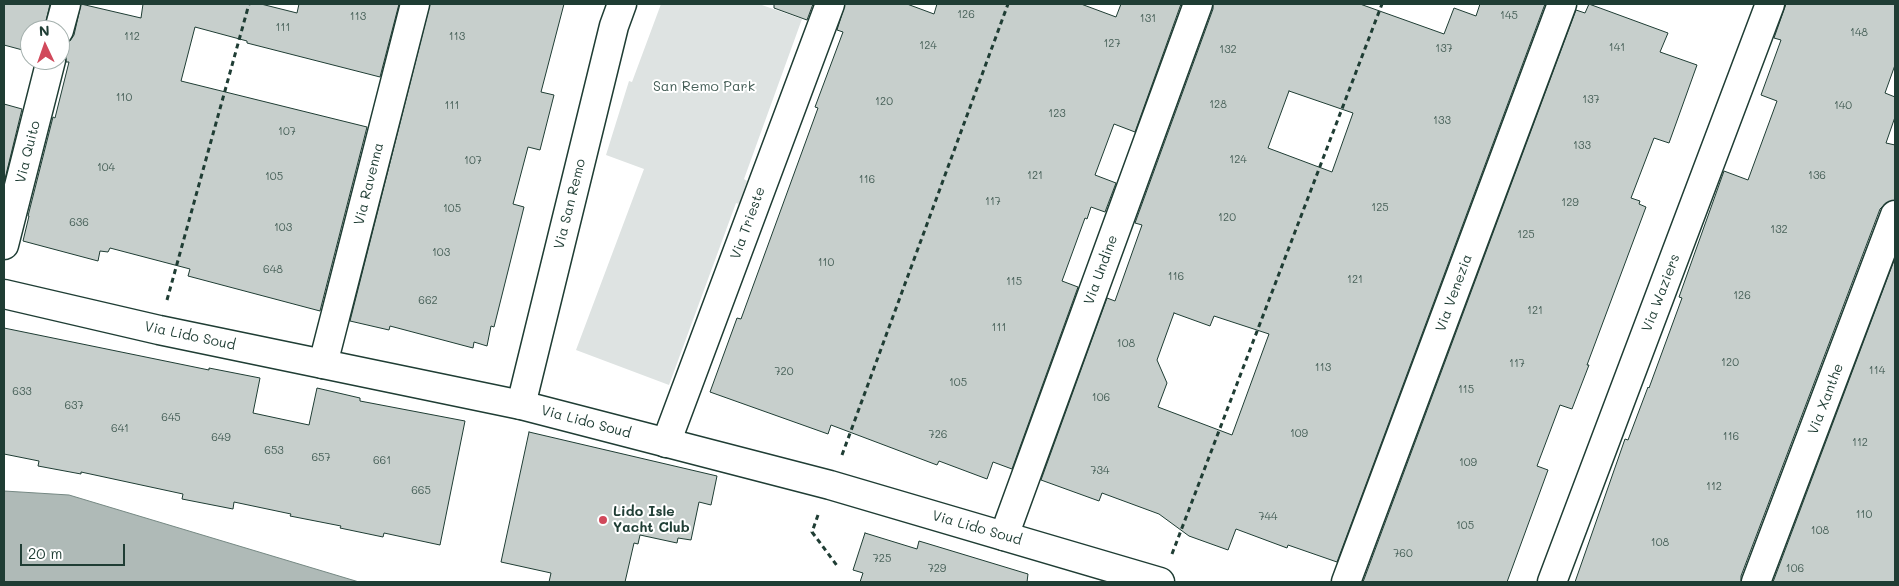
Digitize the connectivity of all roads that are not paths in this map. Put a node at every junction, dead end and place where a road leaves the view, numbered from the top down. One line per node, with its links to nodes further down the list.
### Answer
1 (66, 4): 8 (street)
2 (415, 4): 13 (street, Via Ravenna)
3 (622, 4): 14 (street, Via San Remo)
4 (830, 4): 15 (street, Via Trieste)
5 (1198, 4): 16 (street, Via Undine)
6 (1562, 4): 18 (street, Via Venezia)
7 (1770, 4): 19 (street, Via Waziers)
8 (62, 20)
9 (48, 70): 11 (street, Via Quito)
10 (1895, 215): 20 (street, Via Xanthe)
11 (4, 245)
12 (4, 294): 13 (street, Via Lido Soud)
13 (323, 364): 14 (street, Via Lido Soud)
14 (522, 405): 15 (street, Via Lido Soud)
15 (666, 443): 16 (street, Via Lido Soud)
16 (1004, 536): 17 (street, Via Lido Soud)
17 (1160, 582)
18 (1346, 582)
19 (1552, 582)
20 (1756, 582)

